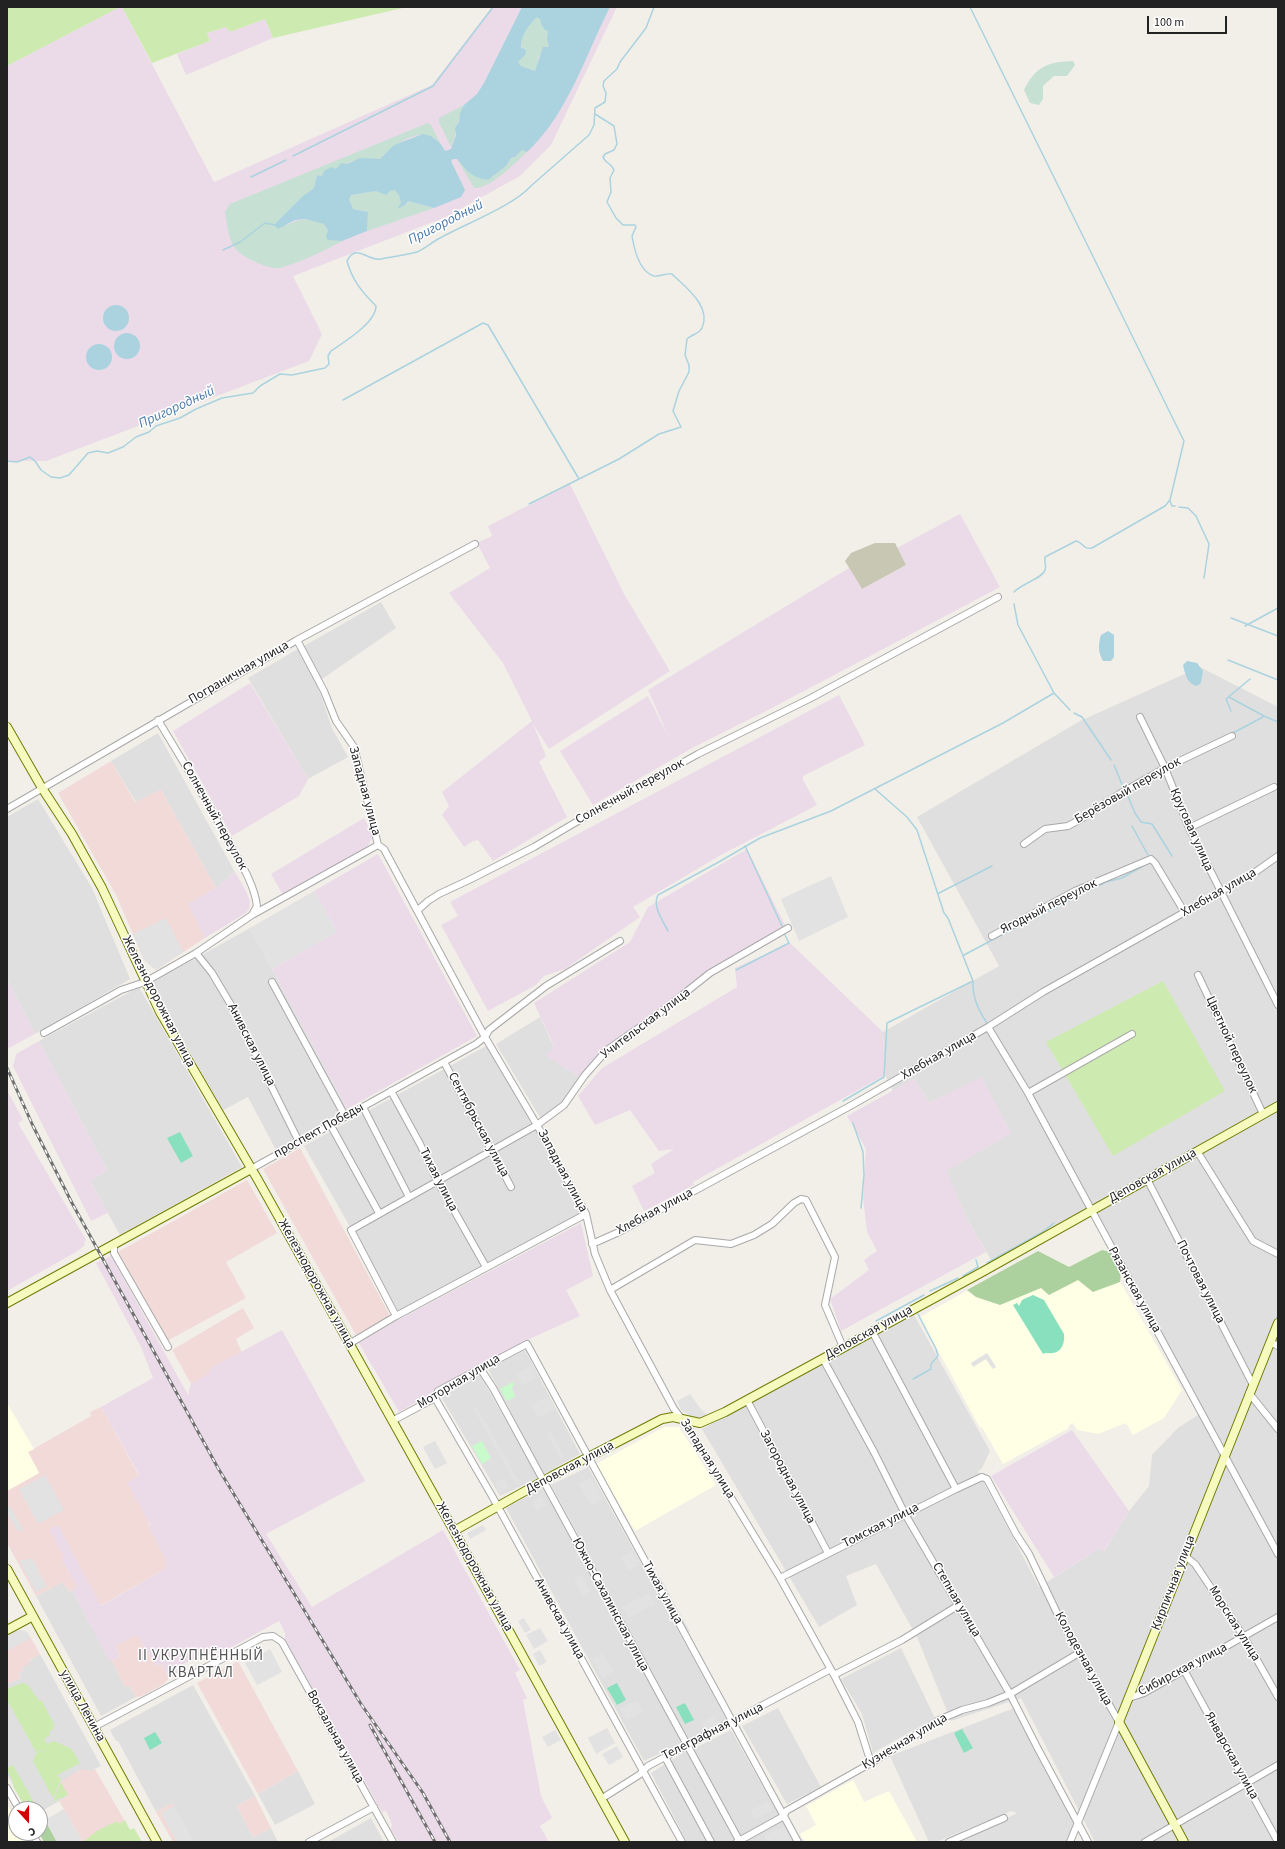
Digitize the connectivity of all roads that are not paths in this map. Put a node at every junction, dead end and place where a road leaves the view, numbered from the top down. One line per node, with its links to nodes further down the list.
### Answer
1 (475, 544): 3 (street, Пограничная улица)
2 (998, 598): 17 (street, Солнечный переулок)
3 (297, 640): 5 (street, Пограничная улица); 14 (street, Западная улица)
4 (1140, 717): 8 (street, Круговая улица)
5 (158, 720): 10 (street, Пограничная улица); 19 (street, Солнечный переулок)
6 (7, 727): 10 (main road, Железнодорожная улица)
7 (1232, 736): 8 (street, Берёзовый переулок)
8 (1165, 768): 12 (street, Круговая улица); 13 (street, Берёзовый переулок)
9 (1274, 787): 12 (street)
10 (42, 788): 11 (street, Пограничная улица); 25 (main road, Железнодорожная улица)
11 (7, 809)
12 (1189, 828): 16 (street, Круговая улица)
13 (1024, 844)
14 (378, 845): 17 (street, Западная улица); 19 (street)
15 (1278, 856): 16 (street, Хлебная улица)
16 (1220, 893): 18 (street, Хлебная улица); 27 (street, Круговая улица)
17 (418, 910): 31 (street, Западная улица)
18 (1185, 913): 21 (street, Ягодный переулок); 28 (street, Хлебная улица)
19 (252, 915): 23 (street)
20 (788, 928): 40 (street, Учительская улица)
21 (992, 936)
22 (620, 941): 31 (street, проспект Победы)
23 (196, 954): 25 (street); 41 (street, Анивская улица)
24 (1198, 975): 37 (street, Цветной переулок)
25 (145, 982): 29 (street); 44 (main road, Железнодорожная улица)
26 (272, 982): 38 (street)
27 (1278, 1006)
28 (988, 1027): 34 (street, Рязанская улица); 53 (street, Хлебная улица)
29 (44, 1033)
30 (1132, 1034): 34 (street)
31 (485, 1037): 32 (street, проспект Победы); 40 (street, Западная улица)
32 (444, 1062): 33 (street, проспект Победы); 42 (street, Сентябрьская улица)
33 (391, 1092): 36 (street, проспект Победы); 46 (street, Тихая улица)
34 (1028, 1093): 49 (street, Рязанская улица)
35 (1278, 1106): 37 (main road, Деповская улица)
36 (363, 1107): 38 (street, проспект Победы); 48 (street)
37 (1263, 1114): 43 (main road, Деповская улица)
38 (345, 1116): 39 (street, проспект Победы)
39 (330, 1124): 41 (street, проспект Победы); 50 (street)
40 (537, 1125): 42 (street, Учительская улица); 51 (street, Западная улица)
41 (299, 1142): 44 (street, проспект Победы)
42 (492, 1150): 46 (street, Учительская улица); 47 (street, Сентябрьская улица)
43 (1197, 1151): 45 (main road, Деповская улица); 54 (street)
44 (251, 1168): 52 (main road, проспект Победы); 61 (main road, Железнодорожная улица)
45 (1147, 1179): 49 (main road, Деповская улица); 68 (street, Почтовая улица)
46 (438, 1182): 48 (street, Учительская улица); 55 (street, Тихая улица)
47 (511, 1187)
48 (409, 1197): 50 (street, Учительская улица)
49 (1090, 1210): 60 (main road, Деповская улица); 74 (street, Рязанская улица)
50 (379, 1213): 58 (street, Учительская улица)
51 (586, 1214): 53 (street, Западная улица); 55 (street)
52 (114, 1244): 57 (main road, проспект Победы); 64 (street)
53 (592, 1244): 56 (street, Западная улица)
54 (1278, 1254)
55 (486, 1267): 58 (street)
56 (610, 1290): 65 (street); 71 (street, Западная улица)
57 (7, 1303)
58 (396, 1316): 61 (street)
59 (1278, 1323): 63 (main road, Кирпичная улица)
60 (872, 1330): 65 (main road, Деповская улица); 78 (street)
61 (349, 1344): 72 (main road, Железнодорожная улица)
62 (526, 1344): 67 (street, Моторная улица); 75 (street, Тихая улица)
63 (1274, 1344): 68 (main road, Кирпичная улица)
64 (168, 1347)
65 (844, 1347): 66 (main road, Деповская улица)
66 (823, 1359): 70 (main road, Деповская улица); 80 (street, Степная улица)
67 (480, 1368): 69 (street, Моторная улица); 77 (street, Южно-Сахалинская улица)
68 (1251, 1389): 73 (street, Почтовая улица); 74 (main road, Кирпичная улица)
69 (435, 1398): 72 (street, Моторная улица); 79 (street, Анивская улица)
70 (747, 1400): 71 (main road, Деповская улица); 82 (street, Загородная улица)
71 (681, 1418): 75 (main road, Деповская улица); 86 (street, Западная улица)
72 (392, 1421): 81 (main road, Железнодорожная улица)
73 (1278, 1429)
74 (1225, 1456): 83 (street, Рязанская улица); 84 (main road, Кирпичная улица)
75 (588, 1458): 77 (main road, Деповская улица); 99 (street, Тихая улица)
76 (982, 1477): 78 (street, Томская улица); 92 (street, Колодезная улица)
77 (543, 1482): 79 (main road, Деповская улица); 102 (street, Южно-Сахалинская улица)
78 (956, 1488): 80 (street, Томская улица)
79 (498, 1507): 81 (main road, Деповская улица); 106 (street, Анивская улица)
80 (905, 1514): 82 (street, Томская улица); 87 (street, Степная улица)
81 (454, 1531): 109 (main road, Железнодорожная улица)
82 (828, 1553): 86 (street, Томская улица)
83 (1278, 1554)
84 (1185, 1556): 91 (street, Морская улица); 98 (main road, Кирпичная улица)
85 (7, 1569): 88 (main road, улица Ленина)
86 (780, 1578): 93 (street, Западная улица)
87 (959, 1606): 95 (street); 96 (street, Степная улица)
88 (33, 1616): 90 (main road); 101 (main road, улица Ленина)
89 (1278, 1618): 91 (street, Сибирская улица)
90 (7, 1630)
91 (1244, 1637): 94 (street, Сибирская улица); 97 (street, Морская улица)
92 (1079, 1652): 96 (street, Кузнечная улица); 100 (street, Колодезная улица)
93 (829, 1670): 95 (street, Западная улица); 99 (street, Телеграфная улица)
94 (1184, 1670): 98 (street, Сибирская улица); 107 (street, Январская улица)
95 (834, 1675): 104 (street, Западная улица)
96 (1010, 1694): 104 (street, Кузнечная улица); 114 (street, Степная улица)
97 (1278, 1697)
98 (1129, 1698): 100 (main road, Кирпичная улица)
99 (733, 1722): 102 (street, Телеграфная улица); 112 (street, Тихая улица)
100 (1119, 1722): 114 (street, Кирпичная улица); 115 (main road, Колодезная улица)
101 (94, 1726): 111 (street, Вокзальная улица); 116 (main road, улица Ленина)
102 (686, 1746): 103 (street, Телеграфная улица); 122 (street, Южно-Сахалинская улица)
103 (665, 1757): 106 (street, Телеграфная улица); 121 (street)
104 (871, 1763): 112 (street, Кузнечная улица)
105 (1278, 1765): 107 (street)
106 (643, 1770): 109 (street, Телеграфная улица); 120 (street, Анивская улица)
107 (1246, 1783): 115 (street); 129 (street, Январская улица)
108 (7, 1788): 110 (street)
109 (600, 1799): 119 (main road, Железнодорожная улица)
110 (14, 1801)
111 (374, 1807): 117 (street); 118 (street, Вокзальная улица)
112 (784, 1816): 122 (street, Кузнечная улица); 123 (street, Тихая улица)
113 (1004, 1818): 124 (street)
114 (1078, 1823): 125 (street, Кирпичная улица); 126 (street, Степная улица)
115 (1175, 1826): 127 (street); 128 (main road, Колодезная улица)
116 (157, 1842)
117 (309, 1842)
118 (393, 1842)
119 (625, 1842)
120 (682, 1842)
121 (711, 1842)
122 (739, 1842)
123 (798, 1842)
124 (949, 1842)
125 (1070, 1842)
126 (1088, 1842)
127 (1145, 1842)
128 (1184, 1842)
129 (1278, 1842)

